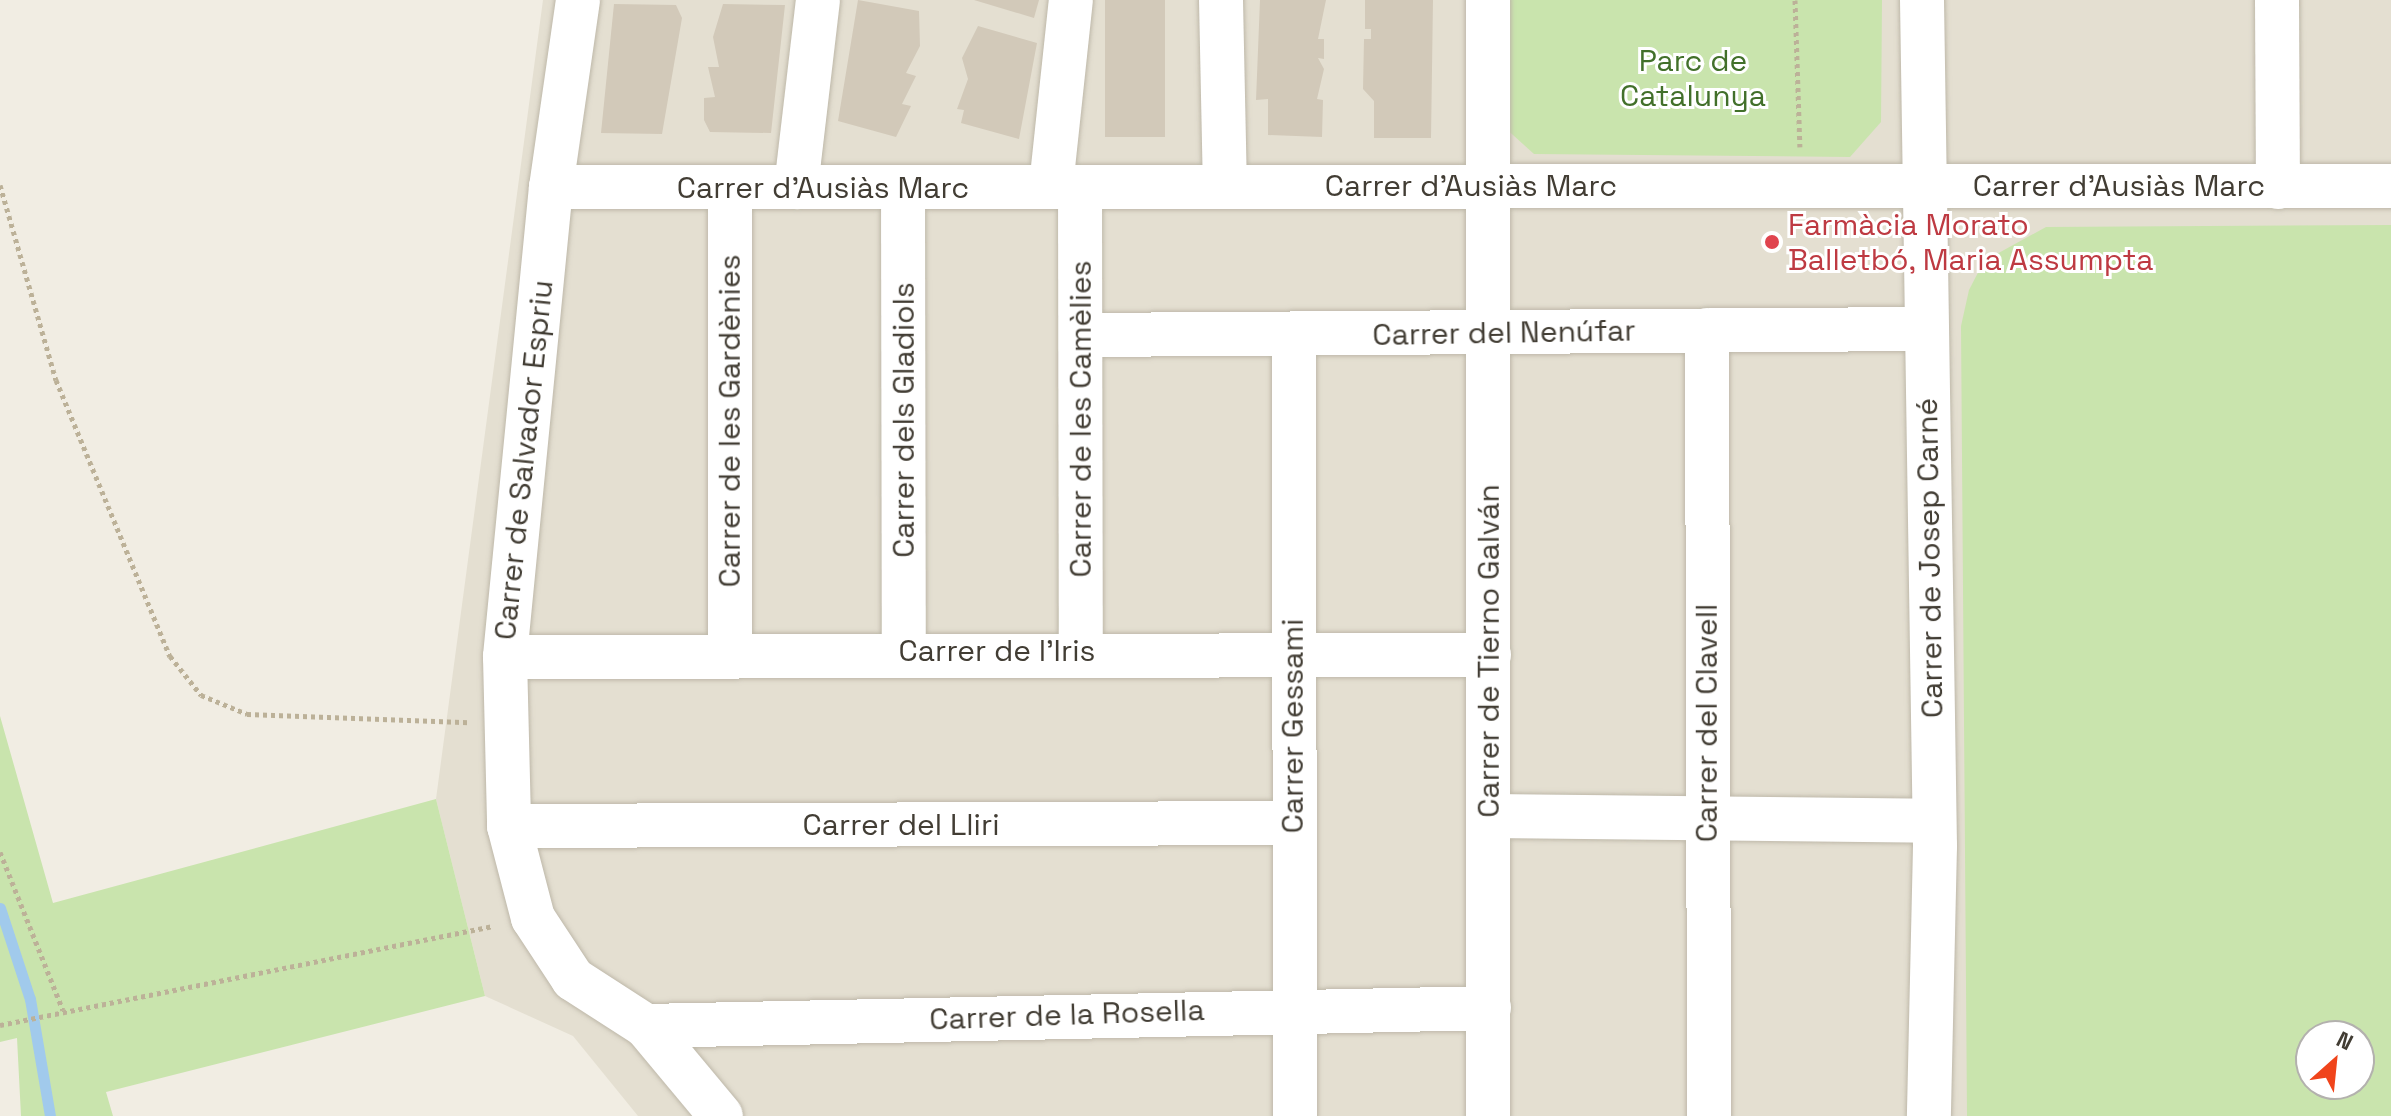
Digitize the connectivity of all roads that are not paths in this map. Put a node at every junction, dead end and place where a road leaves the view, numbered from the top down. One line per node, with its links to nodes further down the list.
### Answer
1 (578, 0): 11 (street, Carrer de Salvador Espriu)
2 (818, 0): 12 (street)
3 (1071, 0): 13 (street, Carrer de les Camèlies)
4 (1221, 0): 9 (street)
5 (1488, 0): 14 (street, Carrer de Tierno Galván)
6 (1922, 0): 8 (street, Carrer de Josep Carné)
7 (2277, 0): 15 (street)
8 (1924, 185): 14 (street, Carrer d'Ausiàs Marc); 15 (street, Carrer d'Ausiàs Marc); 18 (street, Carrer de Josep Carné)
9 (1225, 186): 13 (street, Carrer d'Ausiàs Marc); 14 (street, Carrer d'Ausiàs Marc)
10 (2391, 186): 15 (street, Carrer d'Ausiàs Marc)
11 (551, 187): 16 (street, Carrer d'Ausiàs Marc); 28 (street, Carrer de Salvador Espriu)
12 (796, 187): 16 (street, Carrer d'Ausiàs Marc); 17 (street, Carrer d'Ausiàs Marc)
13 (1066, 187): 17 (street, Carrer d'Ausiàs Marc); 21 (street, Carrer de les Camèlies)
14 (1488, 187): 20 (street, Carrer de Tierno Galván)
15 (2278, 187)
16 (730, 188): 25 (street, Carrer de les Gardènies)
17 (903, 188): 23 (street, Carrer dels Gladiols)
18 (1926, 329): 19 (street, Carrer del Nenúfar); 31 (street, Carrer de Josep Carné)
19 (1707, 330): 20 (street, Carrer del Nenúfar); 30 (street, Carrer del Clavell)
20 (1489, 332): 22 (street, Carrer del Nenúfar); 27 (street, Carrer de Tierno Galván)
21 (1081, 335): 22 (street, Carrer del Nenúfar); 24 (street, Carrer de les Camèlies)
22 (1294, 336): 26 (street, Carrer Gessami)
23 (904, 651): 24 (street, Carrer de l'Iris); 25 (street, Carrer de l'Iris)
24 (1081, 651): 26 (street, Carrer de l'Iris)
25 (730, 653): 28 (street, Carrer de l'Iris)
26 (1293, 653): 27 (street, Carrer de l'Iris); 32 (street, Carrer Gessami)
27 (1489, 655): 29 (street, Carrer de Tierno Galván)
28 (505, 657): 33 (street, Carrer de Salvador Espriu)
29 (1490, 816): 30 (street); 35 (street, Carrer de Tierno Galván)
30 (1707, 816): 31 (street); 40 (street, Carrer del Clavell)
31 (1934, 821): 41 (street, Carrer de Josep Carné)
32 (1292, 823): 33 (street, Carrer del Lliri); 34 (street, Carrer Gessami)
33 (509, 826): 36 (street, Carrer de Salvador Espriu)
34 (1294, 1008): 35 (street, Carrer de la Rosella); 36 (street, Carrer de la Rosella); 38 (street, Carrer Gessami)
35 (1489, 1008): 39 (street, Carrer de Tierno Galván)
36 (646, 1026): 37 (street, Carrer de Salvador Espriu)
37 (721, 1116)
38 (1295, 1116)
39 (1488, 1116)
40 (1709, 1116)
41 (1929, 1116)

